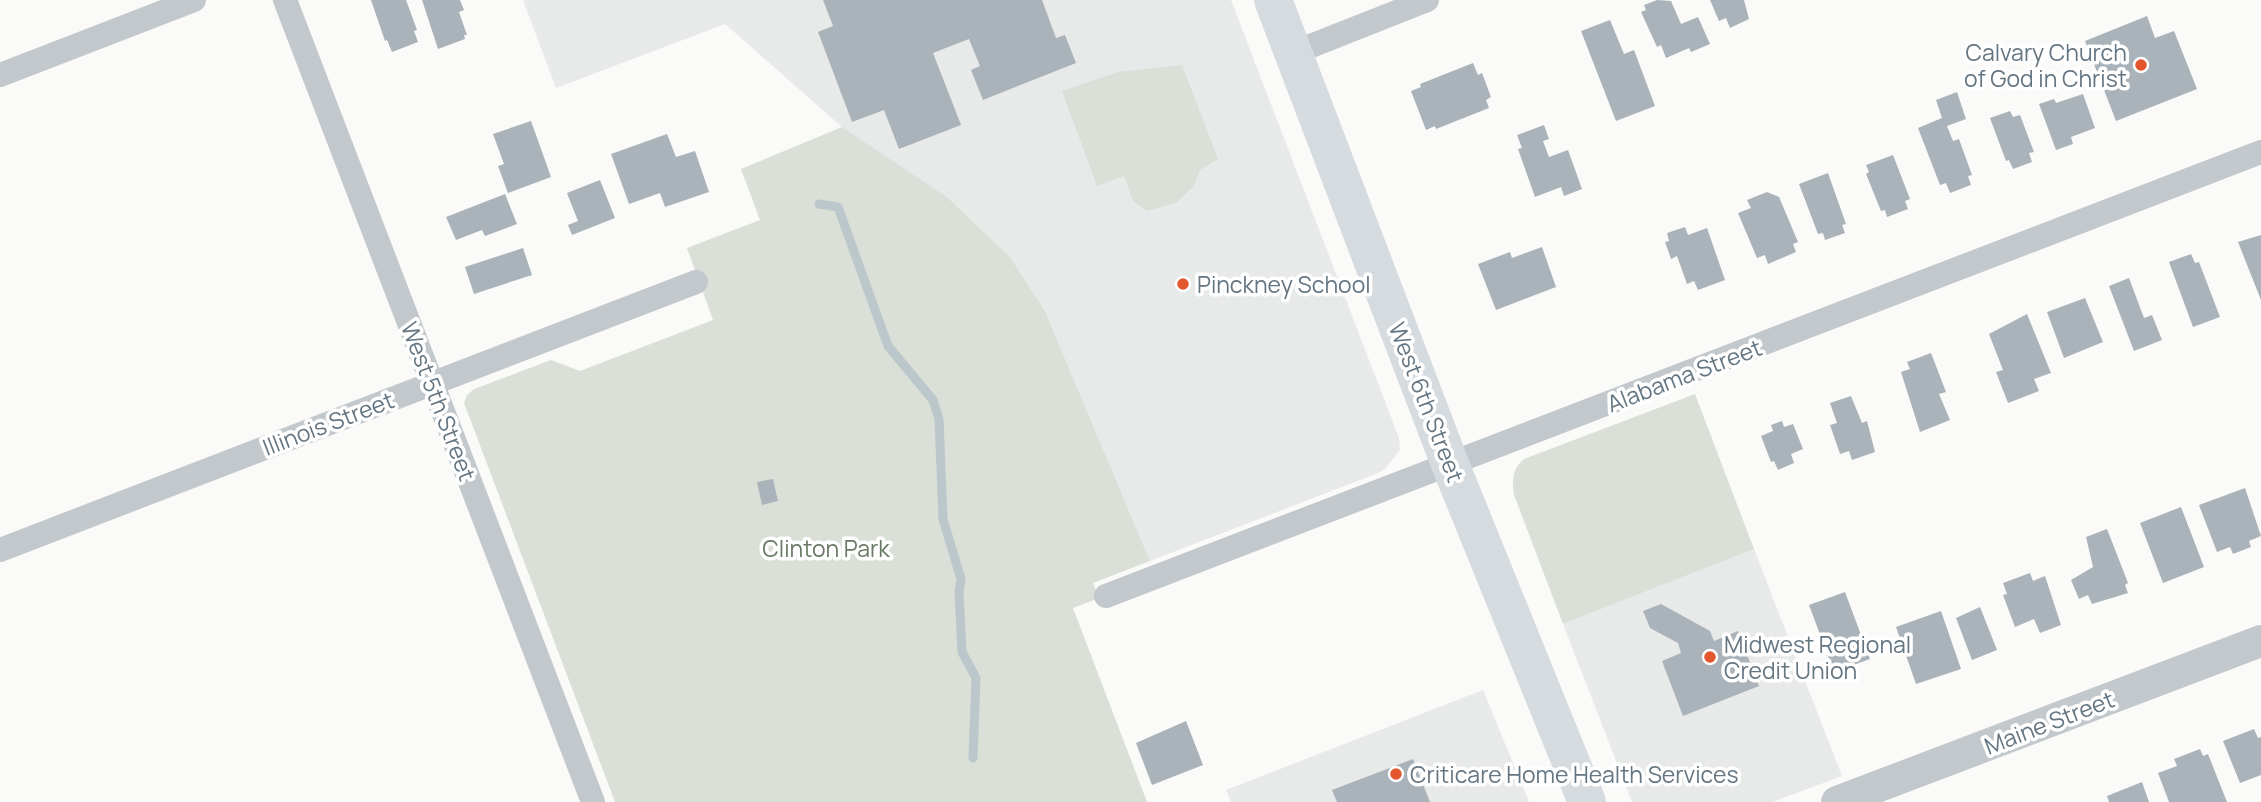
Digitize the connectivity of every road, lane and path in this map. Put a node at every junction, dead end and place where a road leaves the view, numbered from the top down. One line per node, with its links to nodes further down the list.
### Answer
1 (194, 0): 6 (street)
2 (285, 0): 9 (street, West 5th Street)
3 (1273, 0): 5 (highway, West 6th Street)
4 (1427, 0): 5 (street)
5 (1293, 53): 10 (highway, West 6th Street)
6 (0, 75)
7 (2261, 152): 10 (street, Alabama Street)
8 (696, 282): 9 (street, Illinois Street)
9 (432, 383): 11 (street, Illinois Street); 14 (street, West 5th Street)
10 (1450, 464): 12 (street, Alabama Street); 15 (highway, West 6th Street)
11 (0, 550)
12 (1106, 596)
13 (2261, 641): 16 (street, Maine Street)
14 (586, 800)
15 (1587, 802)
16 (1836, 802)

